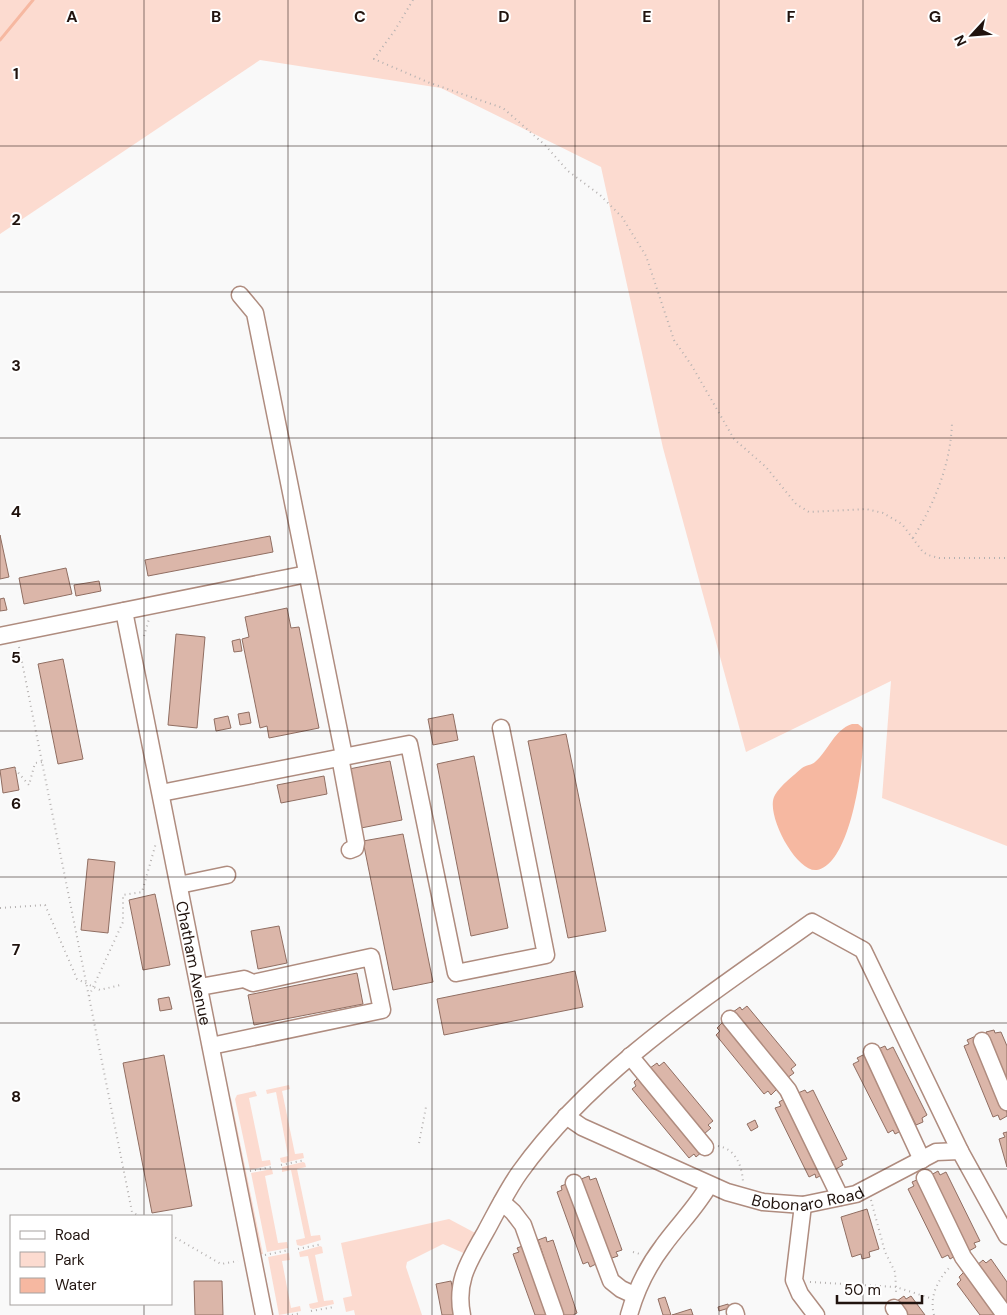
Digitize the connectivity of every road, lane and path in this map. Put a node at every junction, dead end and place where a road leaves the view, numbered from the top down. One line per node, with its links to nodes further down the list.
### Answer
1 (413, 0): 4 (path)
2 (240, 295): 6 (lane)
3 (952, 422): 4 (path)
4 (913, 538): 5 (path)
5 (1007, 558)
6 (307, 574): 7 (lane); 10 (lane)
7 (124, 611): 8 (lane); 13 (lane, Chatham Avenue)
8 (8, 634): 11 (path)
9 (501, 728): 10 (lane)
10 (342, 756): 13 (lane); 15 (lane)
11 (42, 762): 12 (path); 19 (path)
12 (15, 769)
13 (161, 793): 17 (lane, Chatham Avenue)
14 (157, 840): 21 (path)
15 (350, 850)
16 (227, 875): 17 (lane)
17 (179, 885): 22 (lane, Chatham Avenue)
18 (0, 908): 19 (path)
19 (86, 983): 21 (path); 23 (path)
20 (120, 985): 21 (path)
21 (93, 986): 23 (path)
22 (200, 987): 26 (lane, Chatham Avenue); 26 (lane)
23 (89, 996): 47 (path)
24 (730, 1019): 44 (lane)
25 (982, 1041): 29 (lane)
26 (211, 1046): 54 (lane, Chatham Avenue)
27 (872, 1052): 36 (lane)
28 (630, 1056): 31 (lane); 33 (lane); 34 (lane)
29 (1007, 1102)
30 (426, 1107): 32 (path)
31 (566, 1116): 42 (lane, Bobonaro Road); 45 (lane)
32 (419, 1143)
33 (705, 1147)
34 (960, 1151): 36 (lane, Bobonaro Road); 49 (lane)
35 (305, 1160): 37 (path)
36 (922, 1160): 43 (lane, Bobonaro Road)
37 (281, 1165)
38 (272, 1167): 39 (path)
39 (248, 1172)
40 (925, 1178): 53 (lane)
41 (574, 1182): 57 (lane)
42 (709, 1185): 46 (lane, Bobonaro Road); 57 (lane)
43 (867, 1189): 44 (lane, Bobonaro Road); 56 (path)
44 (840, 1197): 46 (lane, Bobonaro Road)
45 (502, 1202): 64 (lane); 65 (lane)
46 (802, 1205): 55 (lane)
47 (137, 1215)
48 (172, 1236): 54 (path)
49 (1007, 1236)
50 (322, 1244): 51 (path)
51 (298, 1248)
52 (288, 1250): 54 (path)
53 (962, 1255): 58 (path); 69 (lane)
54 (253, 1258): 62 (lane, Chatham Avenue)
55 (795, 1285): 56 (path); 67 (lane)
56 (896, 1287): 58 (path)
57 (634, 1295): 66 (lane)
58 (933, 1299): 68 (path)
59 (334, 1307): 60 (path)
60 (311, 1311)
61 (301, 1313): 63 (path)
62 (264, 1315)
63 (292, 1315)
64 (462, 1315)
65 (555, 1315)
66 (629, 1315)
67 (816, 1315)
68 (934, 1315)
69 (1005, 1315)

